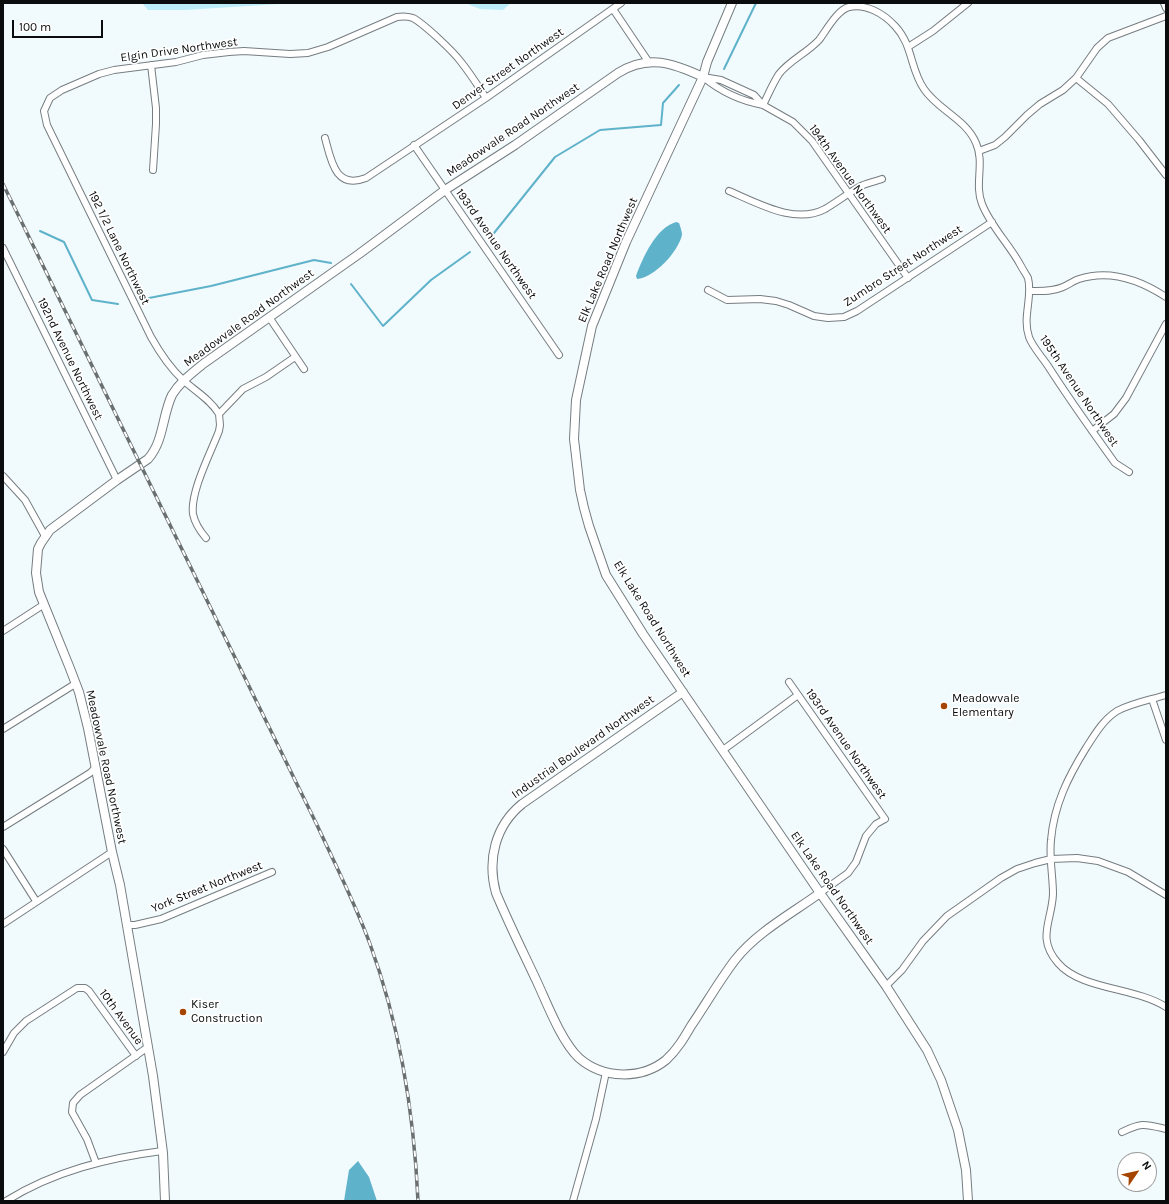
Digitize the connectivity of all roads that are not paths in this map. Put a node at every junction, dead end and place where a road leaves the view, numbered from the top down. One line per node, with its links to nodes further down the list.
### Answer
1 (621, 3): 7 (street)
2 (732, 3): 12 (street, Elk Lake Road Northwest)
3 (968, 3): 9 (street)
4 (1164, 3): 6 (street)
5 (849, 5): 9 (street, 195th Avenue Northwest); 16 (street)
6 (1166, 8)
7 (613, 9): 10 (street); 15 (street, Denver Street Northwest)
8 (1166, 16): 13 (street)
9 (908, 46): 19 (street, 195th Avenue Northwest)
10 (648, 61): 12 (street, Meadowvale Road Northwest); 23 (street, Meadowvale Road Northwest)
11 (151, 65): 14 (street, Elgin Drive Northwest); 15 (street, Elgin Drive Northwest); 20 (street)
12 (703, 77): 16 (street, 194th Avenue Northwest); 49 (street, Elk Lake Road Northwest)
13 (1076, 78): 19 (street); 21 (street)
14 (74, 85): 37 (street, 192 1/2 Lane Northwest)
15 (486, 98): 18 (street, Denver Street Northwest)
16 (763, 104): 25 (street, 194th Avenue Northwest)
17 (324, 138): 18 (street, Denver Street Northwest)
18 (414, 145): 23 (street, 193rd Avenue Northwest)
19 (979, 151): 26 (street, 195th Avenue Northwest)
20 (153, 170)
21 (1166, 175)
22 (882, 180): 25 (street)
23 (445, 190): 32 (street, Meadowvale Road Northwest); 34 (street, 193rd Avenue Northwest)
24 (729, 192): 25 (street)
25 (849, 193): 28 (street, 194th Avenue Northwest)
26 (992, 222): 28 (street, Zumbro Street Northwest); 30 (street, 195th Avenue Northwest)
27 (3, 248): 42 (street, 192nd Avenue Northwest)
28 (908, 278): 29 (street, Zumbro Street Northwest)
29 (708, 290)
30 (1029, 291): 31 (street); 39 (street, 195th Avenue Northwest)
31 (1166, 297)
32 (269, 317): 35 (street); 37 (street, Meadowvale Road Northwest)
33 (1166, 324): 39 (street)
34 (559, 355)
35 (295, 357): 36 (street); 38 (street)
36 (304, 369)
37 (183, 380): 38 (street, 192 1/2 Lane Northwest); 42 (street, Meadowvale Road Northwest)
38 (219, 414): 44 (street)
39 (1092, 431): 40 (street, 195th Avenue Northwest)
40 (1129, 472)
41 (3, 476): 43 (street)
42 (117, 480): 43 (street, Meadowvale Road Northwest)
43 (46, 536): 45 (street, Meadowvale Road Northwest)
44 (206, 538)
45 (43, 605): 46 (street); 48 (street, Meadowvale Road Northwest)
46 (3, 631)
47 (789, 682): 50 (street, 193rd Avenue Northwest)
48 (75, 684): 53 (street); 56 (street, Meadowvale Road Northwest)
49 (683, 692): 55 (street, Elk Lake Road Northwest); 72 (street, Industrial Boulevard Northwest)
50 (798, 695): 55 (street); 62 (street, 193rd Avenue Northwest)
51 (1166, 695): 52 (street)
52 (1152, 699): 54 (street); 60 (street)
53 (3, 729)
54 (1166, 740)
55 (723, 750): 62 (street, Elk Lake Road Northwest)
56 (95, 768): 57 (street); 59 (street, Meadowvale Road Northwest)
57 (3, 827)
58 (3, 848): 64 (street)
59 (112, 852): 64 (street); 66 (street, Meadowvale Road Northwest)
60 (1051, 859): 63 (street); 67 (street); 68 (street)
61 (272, 872): 66 (street, York Street Northwest)
62 (820, 893): 67 (street, Elk Lake Road Northwest); 72 (street, Industrial Boulevard Northwest)
63 (1166, 895)
64 (36, 901): 65 (street)
65 (3, 924)
66 (127, 925): 69 (street, Meadowvale Road Northwest)
67 (886, 986): 80 (street, Elk Lake Road Northwest)
68 (1166, 1007)
69 (148, 1047): 71 (street); 75 (street, Meadowvale Road Northwest)
70 (3, 1052): 71 (street, 10th Avenue)
71 (136, 1056): 76 (street)
72 (606, 1072): 79 (street)
73 (1166, 1129): 74 (street)
74 (1122, 1132)
75 (162, 1151): 76 (street); 78 (street, Meadowvale Road Northwest)
76 (96, 1163): 77 (street)
77 (6, 1201)
78 (165, 1201)
79 (573, 1201)
80 (968, 1201)

